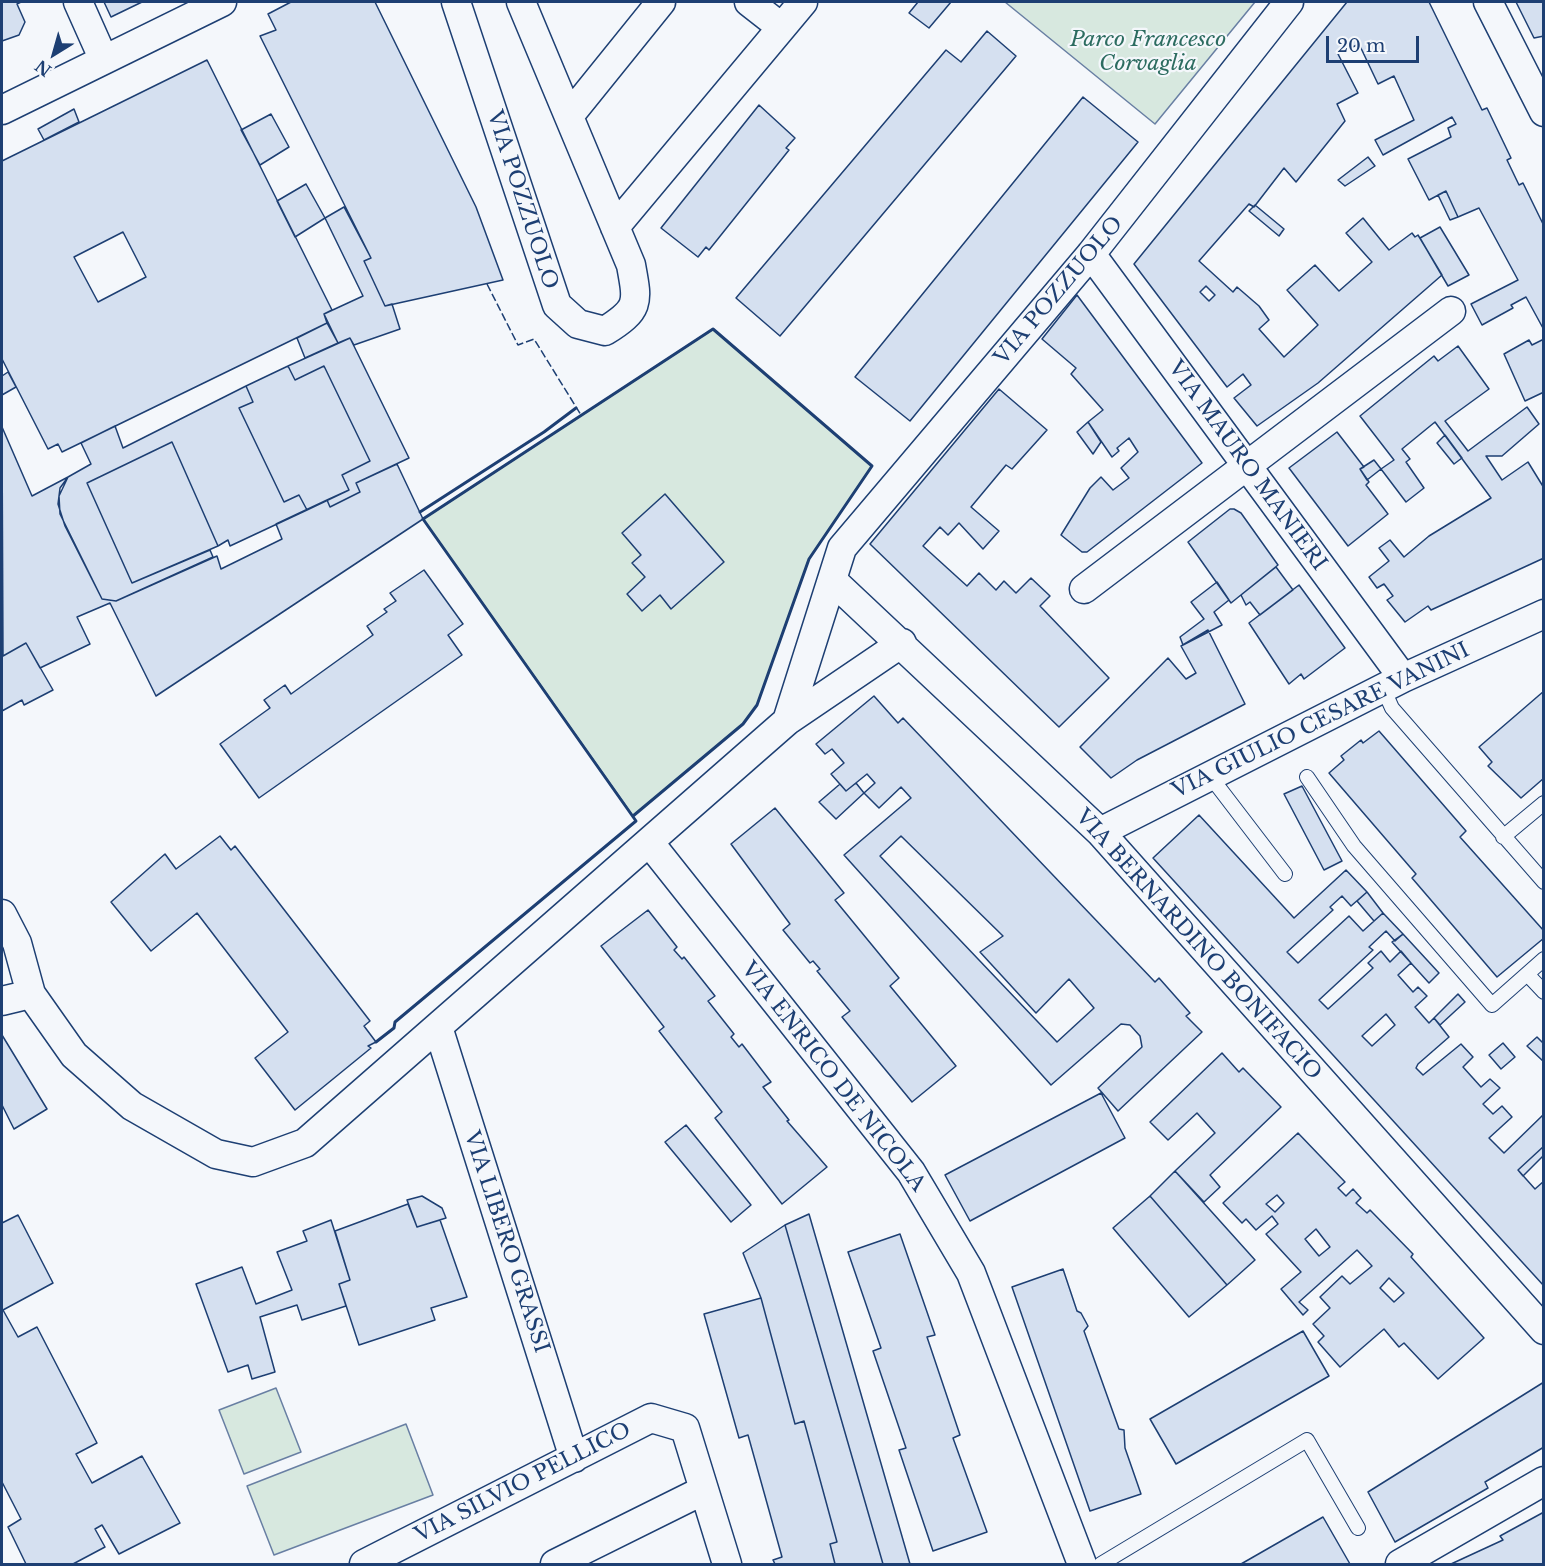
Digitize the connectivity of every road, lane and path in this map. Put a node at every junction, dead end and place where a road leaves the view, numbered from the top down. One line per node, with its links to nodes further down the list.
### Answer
1 (78, 2): 11 (street)
2 (222, 2): 11 (street)
3 (456, 2): 15 (street, VIA POZZUOLO)
4 (523, 2): 14 (street, VIA POZZUOLO)
5 (661, 2): 14 (street)
6 (749, 2): 10 (street)
7 (803, 2): 10 (street)
8 (1289, 2): 16 (street, VIA POZZUOLO)
9 (1488, 2): 13 (street)
10 (781, 27): 15 (street)
11 (103, 58): 12 (street)
12 (2, 110)
13 (1544, 112)
14 (569, 116): 15 (street, VIA POZZUOLO)
15 (615, 227)
16 (1091, 254): 18 (street, VIA MAURO MANIERI); 19 (street, VIA POZZUOLO)
17 (1451, 311): 18 (street)
18 (1247, 465): 20 (street); 23 (street, VIA MAURO MANIERI)
19 (832, 580): 22 (street, VIA BERNARDINO BONIFACIO); 24 (street, VIA POZZUOLO)
20 (1084, 589)
21 (1544, 614): 23 (street, VIA GIULIO CESARE VANINI)
22 (902, 643): 24 (street); 28 (street, VIA BERNARDINO BONIFACIO)
23 (1393, 683): 25 (street, VIA GIULIO CESARE VANINI); 29 (lane)
24 (787, 721): 30 (street)
25 (1210, 776): 28 (street, VIA GIULIO CESARE VANINI); 31 (lane)
26 (1307, 777): 35 (lane)
27 (1544, 803): 29 (lane)
28 (1100, 832): 40 (street, VIA BERNARDINO BONIFACIO)
29 (1503, 837): 32 (lane)
30 (649, 842): 39 (street); 48 (street, VIA ENRICO DE NICOLA)
31 (1285, 874)
32 (1544, 882)
33 (2, 914): 37 (street)
34 (1544, 959): 35 (lane)
35 (1527, 974): 36 (lane)
36 (1544, 992)
37 (31, 994): 38 (street); 39 (street)
38 (2, 1001)
39 (438, 1027): 41 (street, VIA LIBERO GRASSI)
40 (1544, 1330)
41 (574, 1458): 43 (street, VIA SILVIO PELLICO); 45 (street, VIA SILVIO PELLICO)
42 (1544, 1481): 50 (street)
43 (704, 1490): 46 (street); 47 (street)
44 (1358, 1528): 49 (lane)
45 (380, 1561)
46 (555, 1564)
47 (727, 1564)
48 (1082, 1564)
49 (1101, 1564)
50 (1400, 1564)

